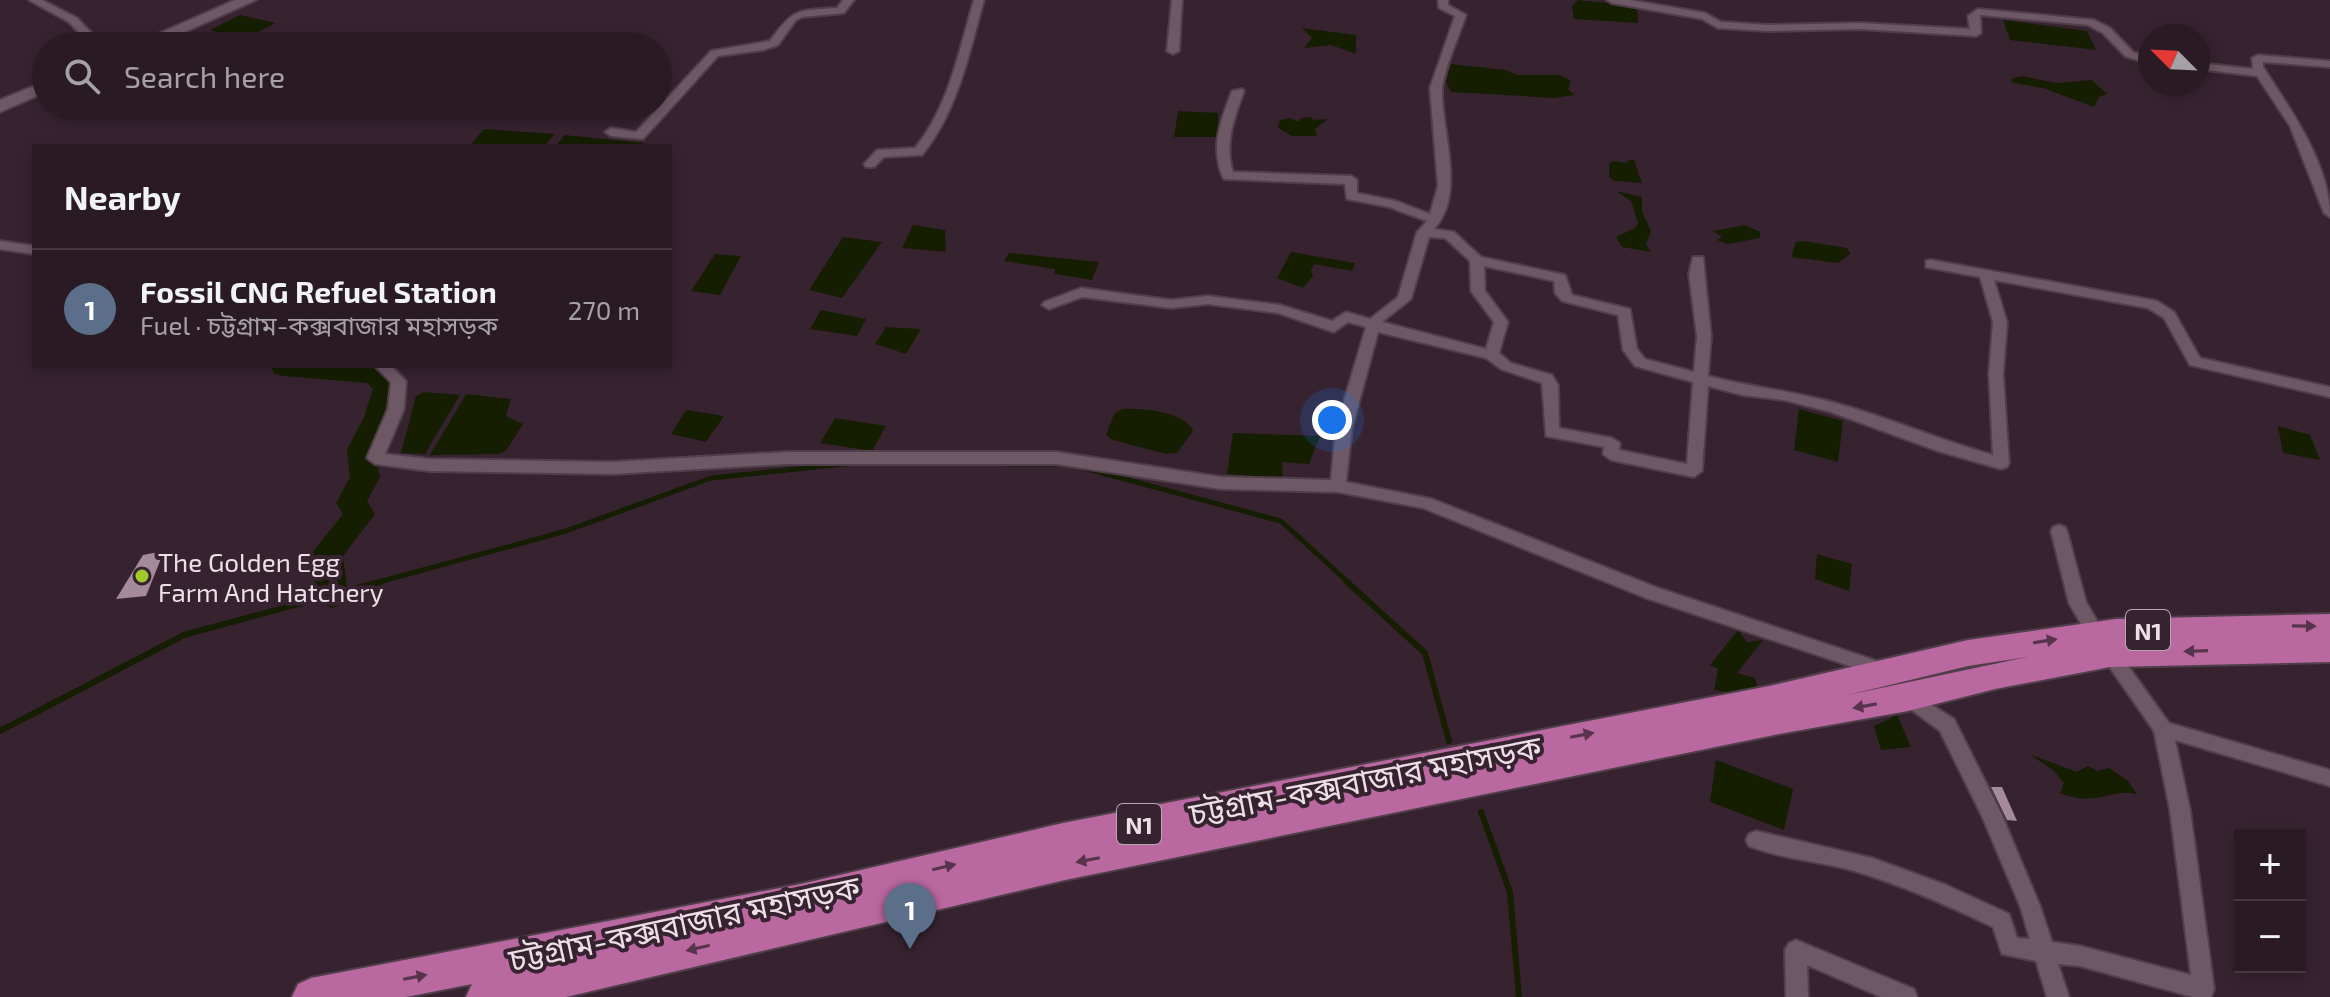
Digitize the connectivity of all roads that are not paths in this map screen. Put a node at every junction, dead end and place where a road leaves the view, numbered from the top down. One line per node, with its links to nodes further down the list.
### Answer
1 (34, 0): 8 (street)
2 (248, 0): 9 (main road)
3 (849, 0): 17 (street)
4 (979, 0): 21 (street)
5 (1177, 0): 10 (street)
6 (1443, 0): 23 (street)
7 (1612, 0): 11 (street)
8 (84, 32)
9 (172, 32)
10 (1173, 51)
11 (2138, 58)
12 (2330, 64): 14 (street)
13 (2210, 67): 14 (street)
14 (2261, 73): 22 (street)
15 (1238, 91): 23 (street)
16 (32, 92): 18 (main road)
17 (672, 100)
18 (0, 107)
19 (654, 120): 20 (street)
20 (611, 132)
21 (870, 164)
22 (2329, 209)
23 (1435, 220): 24 (street)
24 (1424, 232): 27 (street); 32 (street)
25 (0, 245): 26 (street)
26 (32, 250)
27 (1477, 260): 33 (street); 35 (street)
28 (1698, 260): 35 (street)
29 (1931, 264): 30 (street)
30 (1986, 274): 35 (street); 36 (street)
31 (1049, 305): 32 (street)
32 (1374, 326): 33 (street); 37 (street)
33 (1491, 355): 35 (street)
34 (384, 368): 37 (street)
35 (1699, 378)
36 (2330, 392)
37 (1338, 486): 42 (street)
38 (2059, 531): 40 (street)
39 (2330, 626): 40 (highway, চট্টগ্রাম-কক্সবাজার মহাসড়ক / N1, one-way to 39)
40 (2102, 643): 41 (highway, চট্টগ্রাম-কক্সবাজার মহাসড়ক / N1, one-way to 40); 42 (highway, চট্টগ্রাম-কক্সবাজার মহাসড়ক / N1, one-way to 40); 43 (highway, চট্টগ্রাম-কক্সবাজার মহাসড়ক / N1); 44 (street)
41 (2330, 649)
42 (1884, 671): 48 (highway, চট্টগ্রাম-কক্সবাজার মহাসড়ক / N1, one-way to 42)
43 (1908, 698): 47 (street); 49 (highway, চট্টগ্রাম-কক্সবাজার মহাসড়ক / N1, one-way to 49)
44 (2163, 729): 45 (street); 47 (street)
45 (2330, 778)
46 (1756, 840): 47 (street)
47 (2043, 950): 52 (street)
48 (311, 997)
49 (485, 997)
50 (1797, 997): 51 (street)
51 (1906, 997)
52 (2058, 997)

